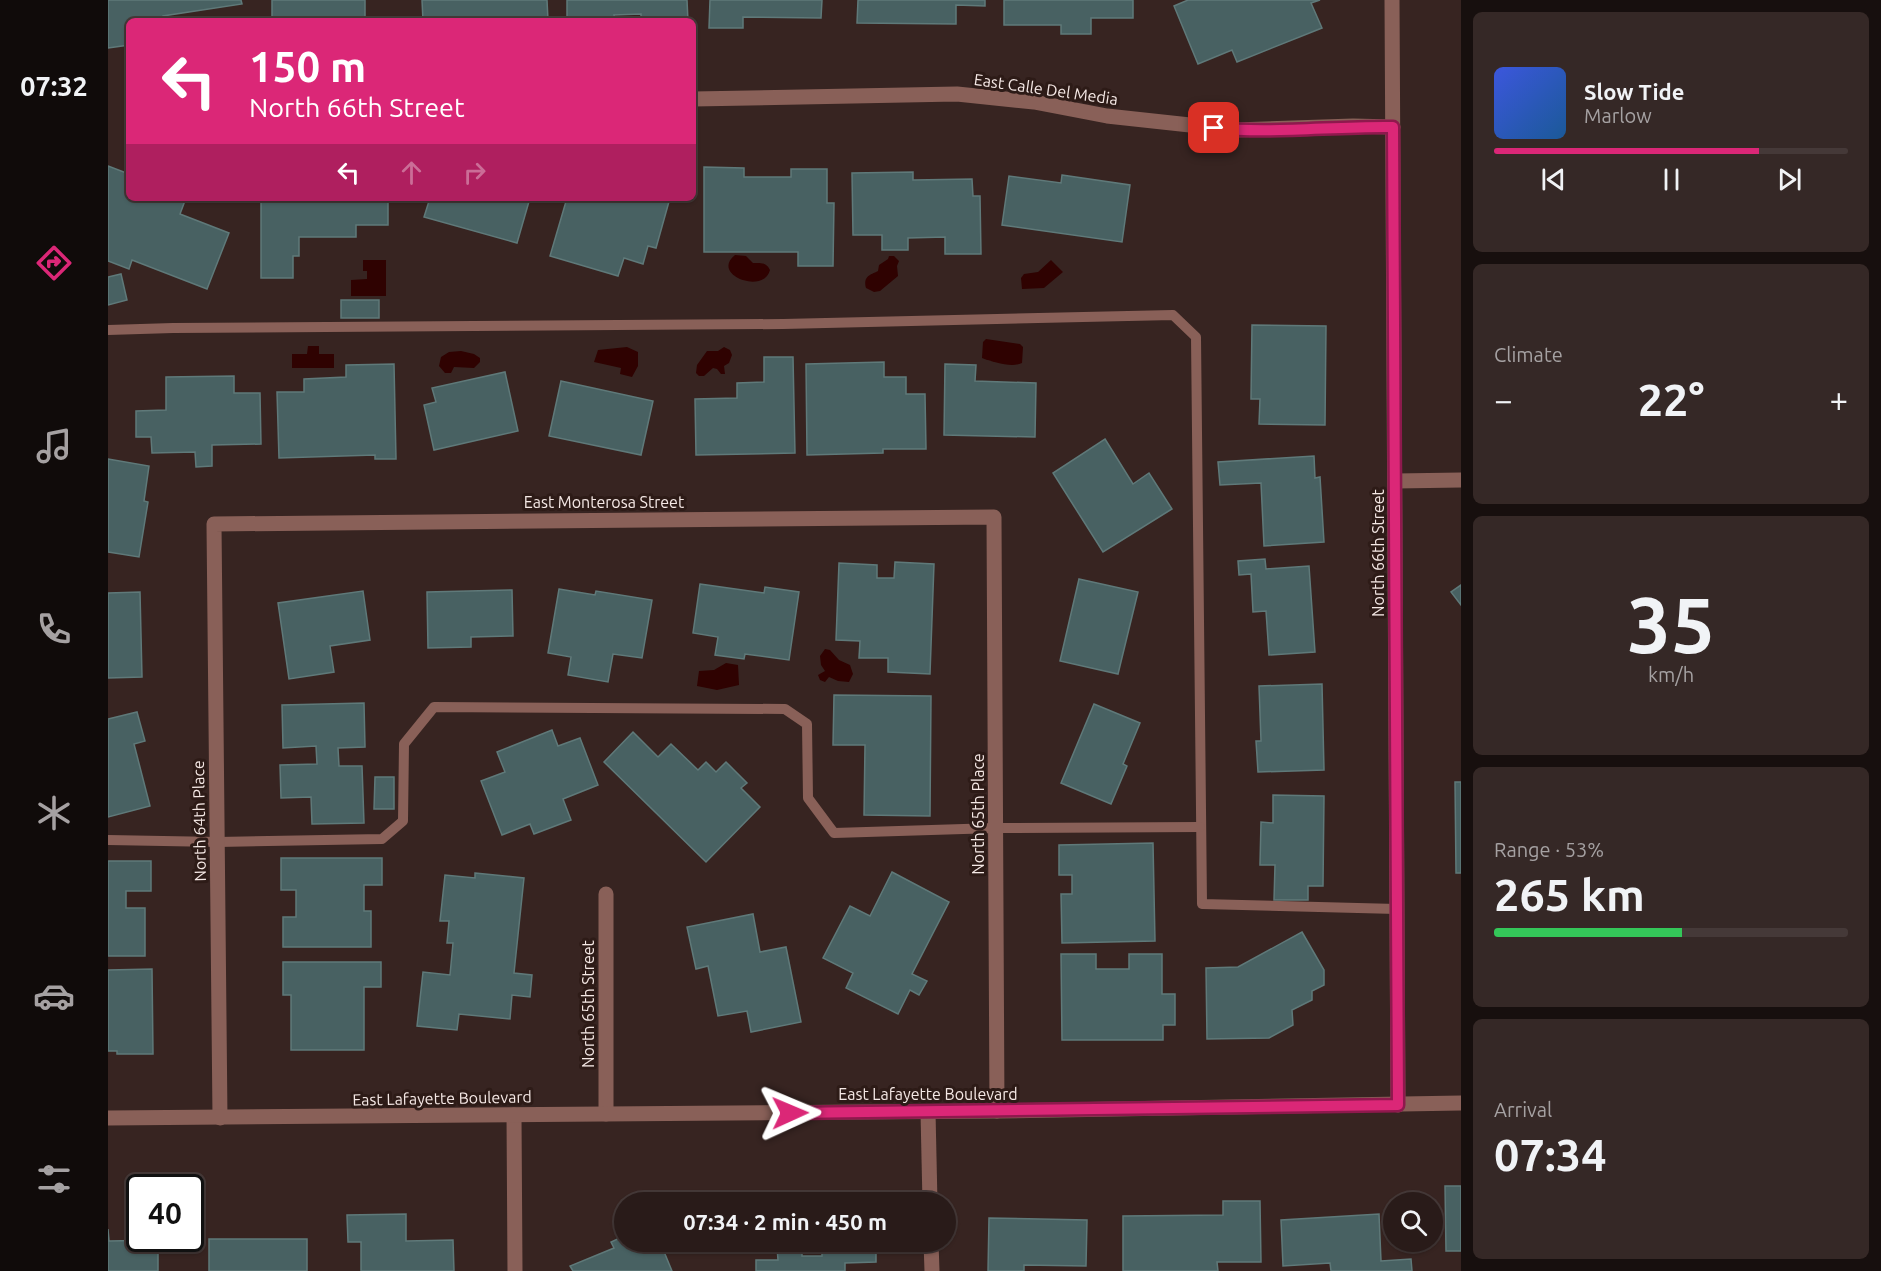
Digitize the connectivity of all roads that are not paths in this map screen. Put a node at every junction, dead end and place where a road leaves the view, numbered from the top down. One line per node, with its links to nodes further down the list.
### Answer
1 (1392, 0): 3 (street, North 66th Street)
2 (696, 99): 3 (street, East Calle Del Media)
3 (1393, 127): 6 (street, North 66th Street)
4 (108, 330): 9 (lane)
5 (1461, 480): 6 (street)
6 (1395, 481): 14 (street, North 66th Street)
7 (994, 517): 8 (street, East Monterosa Street); 10 (street, North 65th Place)
8 (214, 524): 12 (street, North 64th Place)
9 (1200, 827): 10 (lane); 14 (lane)
10 (996, 828): 12 (lane); 17 (street, North 65th Place)
11 (108, 840): 12 (lane)
12 (218, 842): 22 (street, North 64th Place)
13 (606, 894): 19 (street, North 65th Street)
14 (1397, 909): 16 (street, North 66th Street)
15 (1461, 1103): 16 (street, East Lafayette Boulevard)
16 (1398, 1105): 17 (street, East Lafayette Boulevard)
17 (997, 1111): 18 (street, East Lafayette Boulevard)
18 (928, 1112): 19 (street, East Lafayette Boulevard); 23 (street)
19 (606, 1114): 20 (street, East Lafayette Boulevard)
20 (514, 1115): 22 (street, East Lafayette Boulevard); 25 (street)
21 (108, 1118): 22 (street, East Lafayette Boulevard)
22 (220, 1118)
23 (930, 1192)
24 (931, 1252): 26 (street)
25 (515, 1271)
26 (932, 1271)

